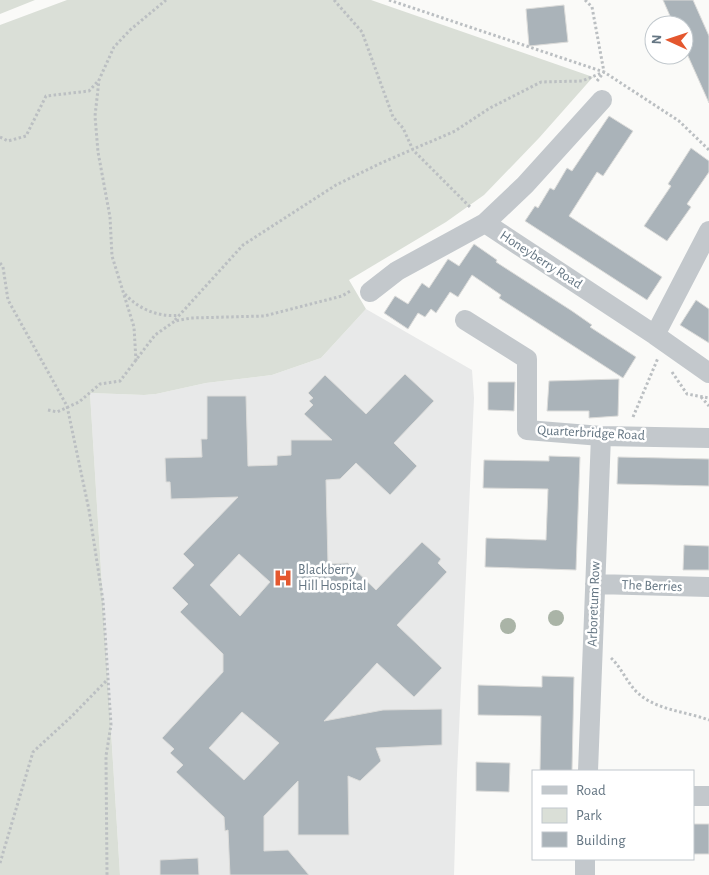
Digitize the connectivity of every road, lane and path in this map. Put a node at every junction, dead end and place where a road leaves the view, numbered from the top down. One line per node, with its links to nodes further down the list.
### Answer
1 (166, 0): 6 (path)
2 (334, 0): 9 (path)
3 (389, 0): 5 (path)
4 (585, 0): 5 (path)
5 (604, 72): 7 (path); 9 (path); 10 (path)
6 (99, 80): 8 (path); 18 (path)
7 (597, 93): 14 (street)
8 (0, 137)
9 (413, 150): 12 (path); 19 (path)
10 (709, 150)
11 (476, 203): 12 (path)
12 (471, 207): 13 (path); 14 (path)
13 (463, 213)
14 (485, 224): 17 (street, Honeyberry Road); 22 (street, Honeyberry Road)
15 (709, 231): 22 (street)
16 (0, 263): 29 (path)
17 (364, 289): 21 (path)
18 (123, 291): 19 (path); 23 (path)
19 (180, 315): 21 (path)
20 (465, 320): 32 (street, Quarterbridge Road)
21 (175, 321): 23 (path)
22 (655, 335): 26 (street, Honeyberry Road)
23 (136, 362): 29 (path)
24 (665, 363): 33 (path)
25 (671, 371): 27 (path)
26 (709, 373)
27 (701, 397): 28 (path); 30 (path)
28 (709, 398)
29 (67, 406): 31 (path); 38 (path)
30 (709, 406)
31 (48, 410)
32 (601, 436): 33 (street, Quarterbridge Road); 35 (street, Arboretum Row)
33 (625, 436): 34 (street, Quarterbridge Road)
34 (709, 438)
35 (595, 584): 36 (street, The Berries); 37 (street, Arboretum Row)
36 (709, 587)
37 (593, 653): 39 (path); 40 (street, Arboretum Row)
38 (108, 680): 44 (path); 45 (path)
39 (709, 720)
40 (588, 770)
41 (694, 796): 42 (street)
42 (709, 796)
43 (585, 860): 46 (street)
44 (0, 863)
45 (107, 875)
46 (585, 875)

